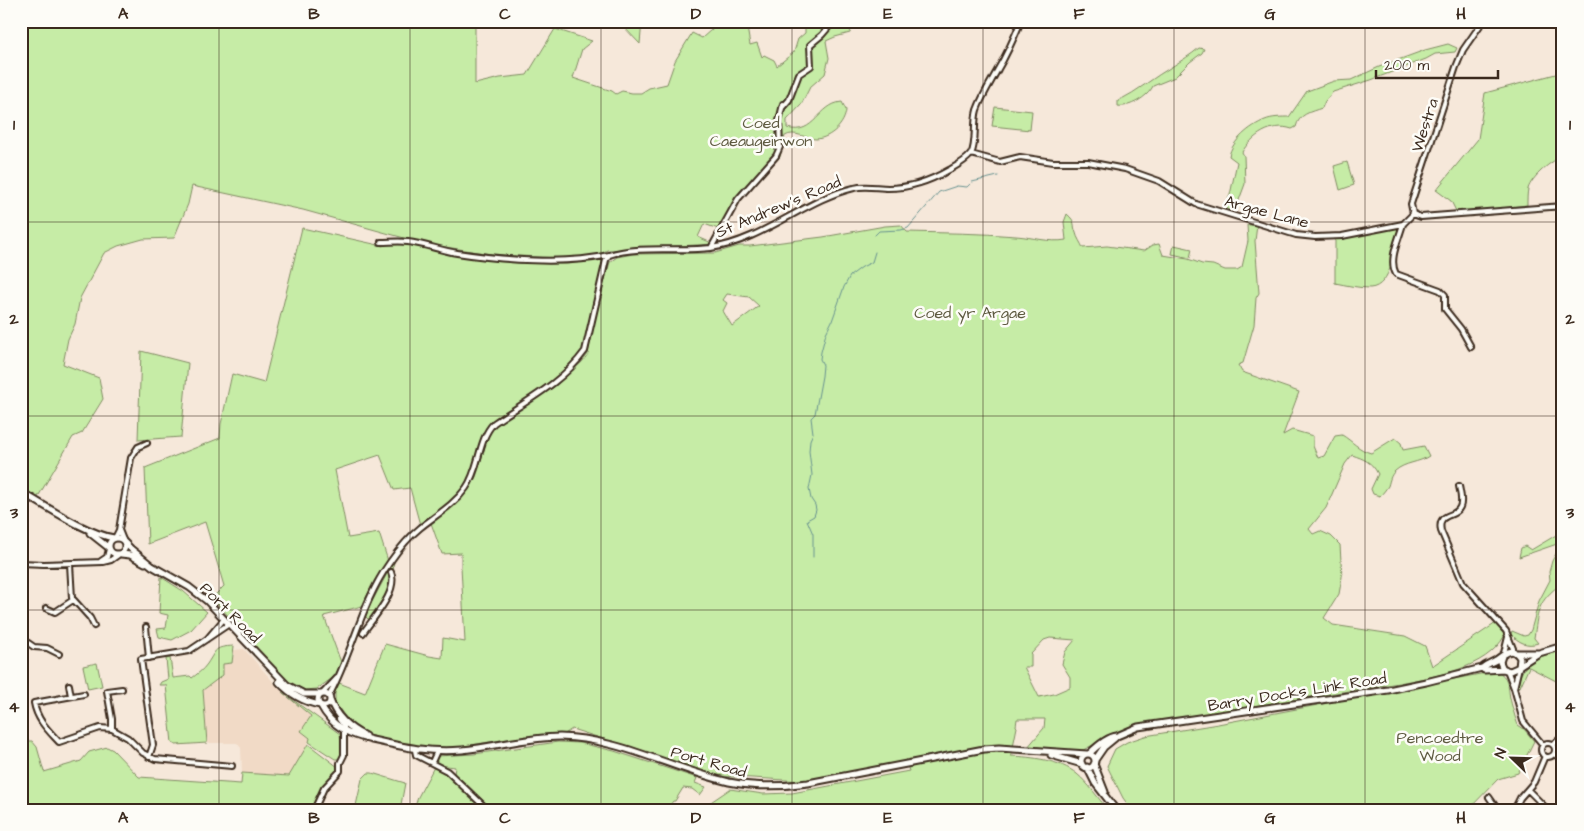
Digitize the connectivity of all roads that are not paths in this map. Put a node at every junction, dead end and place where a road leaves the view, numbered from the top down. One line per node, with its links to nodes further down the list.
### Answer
1 (834, 21): 9 (street, St Andrew's Road)
2 (1021, 21): 4 (street)
3 (1483, 21): 6 (street, Westra)
4 (971, 154): 7 (street, Argae Lane); 9 (street, St Andrew's Road)
5 (1563, 206): 6 (street)
6 (1412, 214): 7 (street)
7 (1403, 224): 11 (street)
8 (381, 242): 10 (street, St Andrew's Road)
9 (711, 248): 10 (street, St Andrew's Road)
10 (609, 255): 29 (street)
11 (1471, 347)
12 (147, 443): 16 (street)
13 (1459, 486): 35 (street)
14 (21, 492): 15 (main road, Port Road)
15 (86, 529): 17 (main road, Port Road); 19 (main road, Port Road)
16 (119, 530): 17 (street); 18 (street)
17 (114, 538): 18 (main road, Port Road); 19 (main road)
18 (124, 541): 20 (main road); 24 (main road, Port Road)
19 (109, 548): 20 (main road, Port Road); 21 (street)
20 (120, 554): 21 (street); 24 (main road, Port Road)
21 (101, 561): 23 (street)
22 (21, 563): 23 (street)
23 (70, 564): 26 (street)
24 (152, 566): 28 (main road, Port Road)
25 (391, 572): 30 (street)
26 (73, 600): 27 (street); 32 (street)
27 (46, 608)
28 (224, 619): 31 (main road, Port Road); 37 (street)
29 (361, 619): 30 (street); 48 (street)
30 (370, 622): 34 (street)
31 (229, 624): 37 (street); 44 (main road, Port Road)
32 (94, 626)
33 (146, 627): 43 (street)
34 (363, 633)
35 (1508, 635): 39 (street); 42 (street)
36 (21, 638): 41 (street)
37 (207, 639): 43 (street)
38 (1563, 646): 40 (main road)
39 (1515, 652): 40 (main road); 42 (main road); 45 (main road)
40 (1539, 653): 45 (main road)
41 (59, 654)
42 (1503, 654): 46 (main road, Barry Docks Link Road); 47 (main road)
43 (149, 658): 71 (street)
44 (265, 664): 53 (main road, Port Road); 56 (main road, Port Road)
45 (1519, 666): 47 (main road); 50 (street)
46 (1482, 668): 47 (main road, Barry Docks Link Road); 60 (main road, Barry Docks Link Road)
47 (1506, 670): 50 (street)
48 (339, 676): 53 (street); 55 (street)
49 (69, 685): 54 (street)
50 (1514, 688): 63 (street)
51 (122, 689): 58 (street)
52 (84, 694): 54 (street)
53 (322, 694): 55 (main road, Port Road); 56 (main road)
54 (71, 696): 58 (street)
55 (330, 698): 56 (main road); 57 (main road, Port Road)
56 (321, 705): 59 (main road, Port Road)
57 (339, 715): 59 (street); 62 (main road, Port Road)
58 (112, 728): 71 (street)
59 (344, 730): 62 (main road, Port Road); 80 (street)
60 (1117, 736): 68 (main road, Barry Docks Link Road); 74 (main road, Barry Docks Link Road)
61 (1563, 736): 64 (street)
62 (371, 740): 65 (main road, Port Road)
63 (1543, 745): 64 (street); 70 (street)
64 (1553, 745): 69 (street)
65 (416, 750): 66 (main road, Port Road); 73 (street)
66 (437, 751): 67 (main road, Port Road); 73 (street)
67 (1041, 752): 68 (main road, Port Road); 76 (main road, Port Road)
68 (1088, 754): 74 (main road); 76 (main road)
69 (1554, 754): 70 (street); 72 (street)
70 (1545, 756): 77 (street)
71 (149, 757): 75 (street)
72 (1563, 760)
73 (432, 762): 81 (street)
74 (1094, 762): 76 (main road); 78 (main road)
75 (232, 766)
76 (1084, 766): 78 (main road)
77 (1528, 790): 84 (street); 85 (street)
78 (1107, 797): 82 (main road)
79 (1489, 797): 83 (street)
80 (314, 810)
81 (488, 810)
82 (1116, 810)
83 (1498, 810)
84 (1514, 810)
85 (1548, 810)

